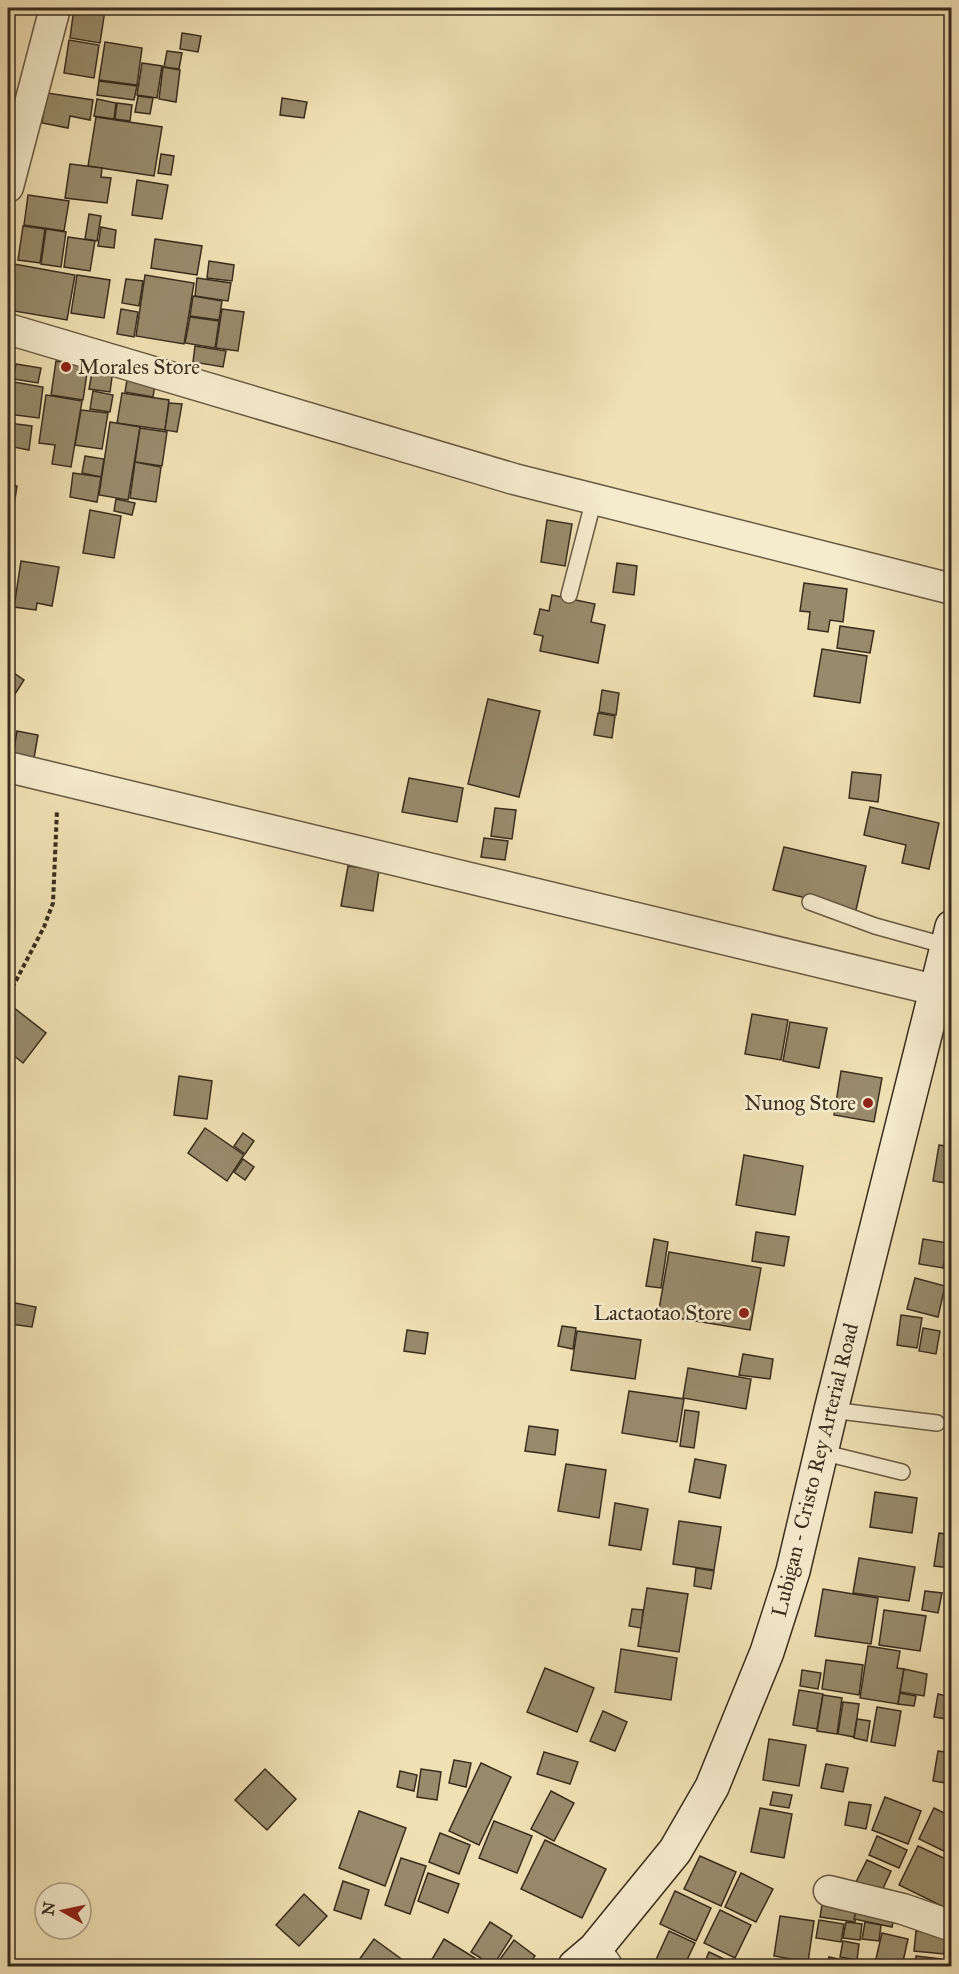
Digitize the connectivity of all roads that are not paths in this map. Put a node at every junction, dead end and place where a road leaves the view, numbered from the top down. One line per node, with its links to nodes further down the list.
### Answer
1 (55, 8): 2 (street)
2 (8, 187)
3 (8, 329): 4 (street)
4 (594, 500): 5 (street); 6 (lane)
5 (951, 589)
6 (569, 595)
7 (8, 767): 10 (street)
8 (810, 902): 9 (lane)
9 (949, 936): 10 (main road, Lubigan - Cristo Rey Arterial Road)
10 (943, 992): 11 (main road, Lubigan - Cristo Rey Arterial Road)
11 (831, 1410): 12 (lane); 13 (main road, Lubigan - Cristo Rey Arterial Road)
12 (937, 1423)
13 (821, 1452): 14 (lane); 17 (main road, Lubigan - Cristo Rey Arterial Road)
14 (902, 1472)
15 (829, 1891): 16 (street)
16 (951, 1926)
17 (592, 1961)

